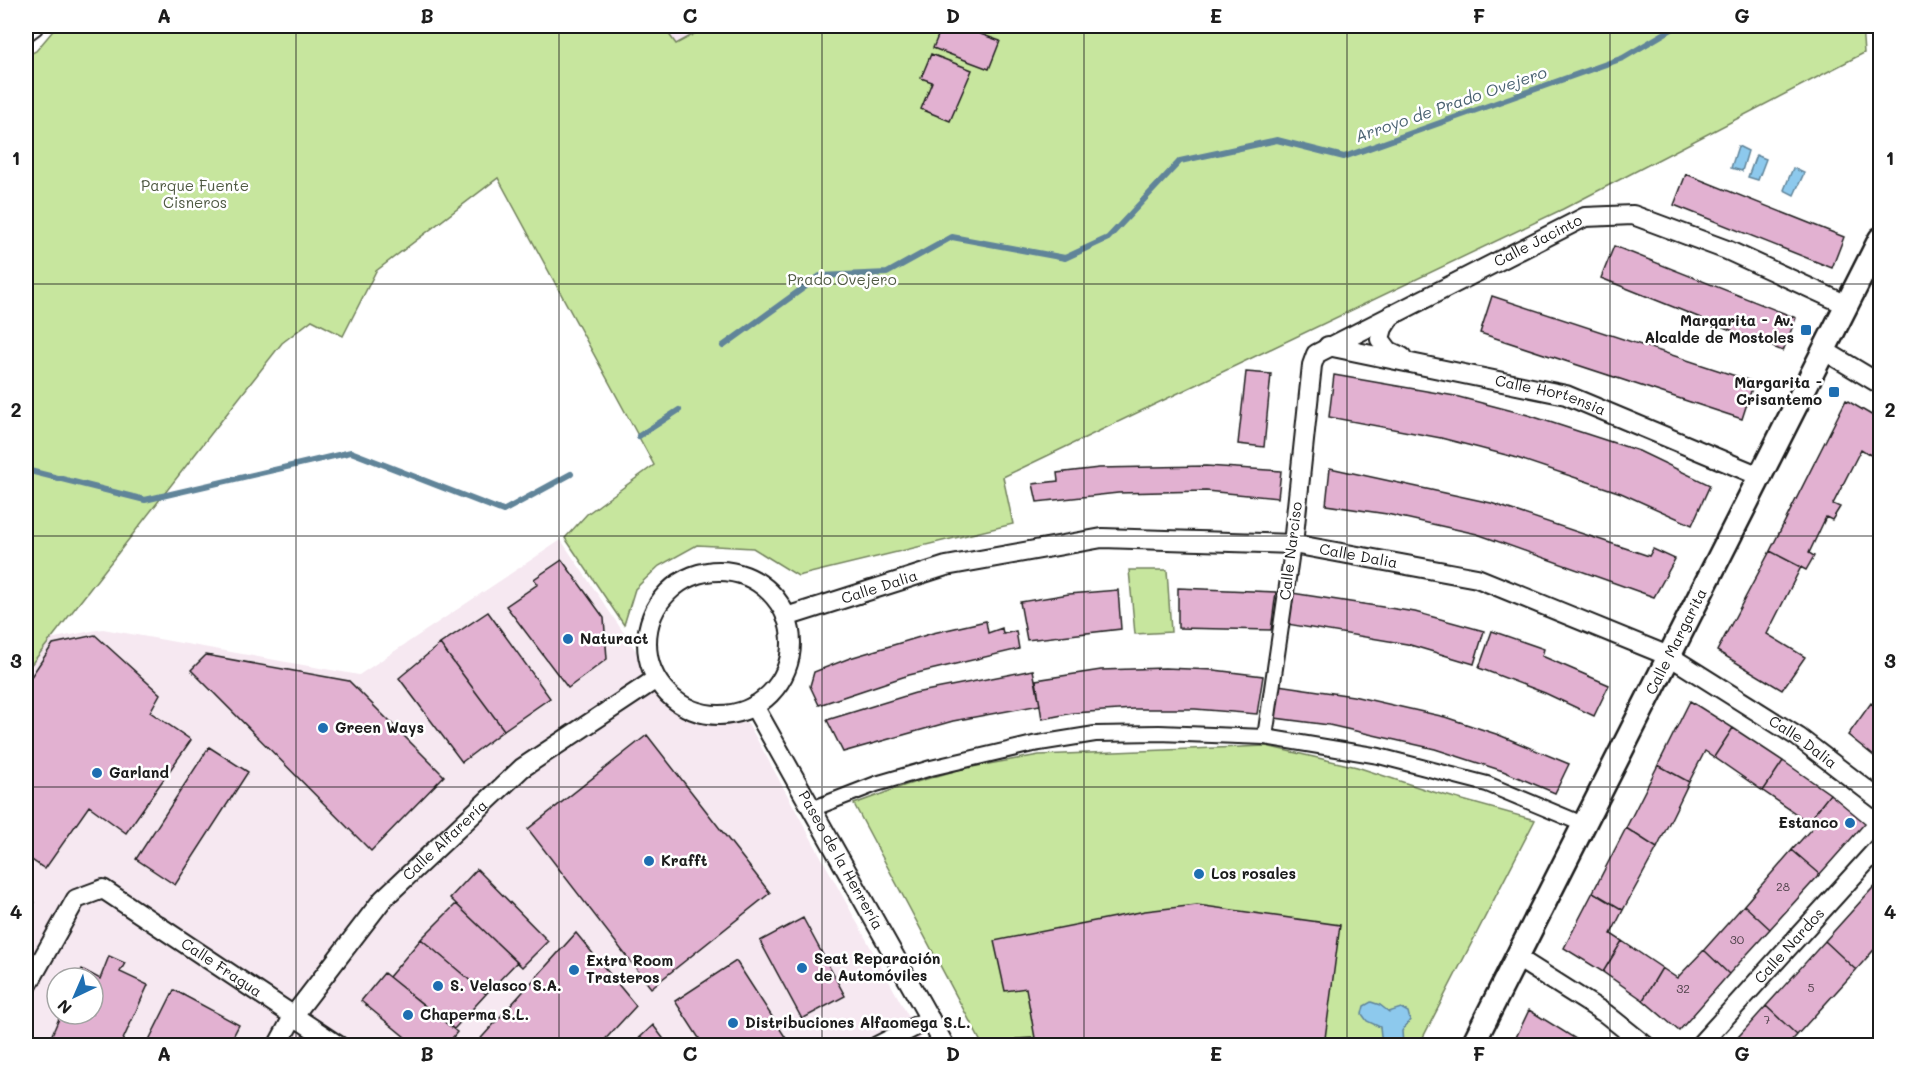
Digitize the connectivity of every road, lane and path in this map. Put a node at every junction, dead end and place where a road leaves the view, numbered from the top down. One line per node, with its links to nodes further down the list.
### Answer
1 (34, 26): 2 (street)
2 (26, 32)
3 (1881, 239): 4 (street, Calle Margarita)
4 (1847, 305): 5 (street, Calle Jacinto); 7 (street, Calle Margarita)
5 (1392, 314): 6 (street, Calle Jacinto); 9 (street)
6 (1328, 346): 8 (street, Calle Jacinto); 9 (street, Calle Hortensia)
7 (1825, 351): 10 (street); 11 (street, Calle Margarita)
8 (1312, 364): 12 (street, Calle Narciso)
9 (1423, 366): 11 (street, Calle Hortensia)
10 (1881, 384)
11 (1762, 477): 14 (street, Calle Margarita)
12 (1293, 544): 13 (street, Calle Dalia); 14 (street, Calle Dalia); 17 (street, Calle Narciso)
13 (786, 617): 15 (street); 16 (street)
14 (1671, 657): 18 (street, Calle Dalia); 20 (street, Calle Margarita)
15 (656, 679): 16 (street); 24 (street, Calle Alfarería)
16 (754, 706): 19 (street, Paseo de la Herrería)
17 (1265, 737): 19 (street); 20 (street)
18 (1881, 800)
19 (812, 809): 25 (street, Paseo de la Herrería)
20 (1585, 825): 22 (street, Calle Margarita)
21 (1881, 846): 32 (street, Calle Nardos)
22 (1516, 957): 30 (street, Calle Margarita); 31 (street)
23 (26, 988): 24 (street, Calle Fragua)
24 (294, 1015): 26 (street, Calle Alfarería); 27 (street, Calle Fragua)
25 (930, 1019): 28 (street); 29 (street, Paseo de la Herrería)
26 (277, 1046)
27 (339, 1046)
28 (877, 1046)
29 (945, 1046)
30 (1472, 1046)
31 (1646, 1046)
32 (1699, 1046)

